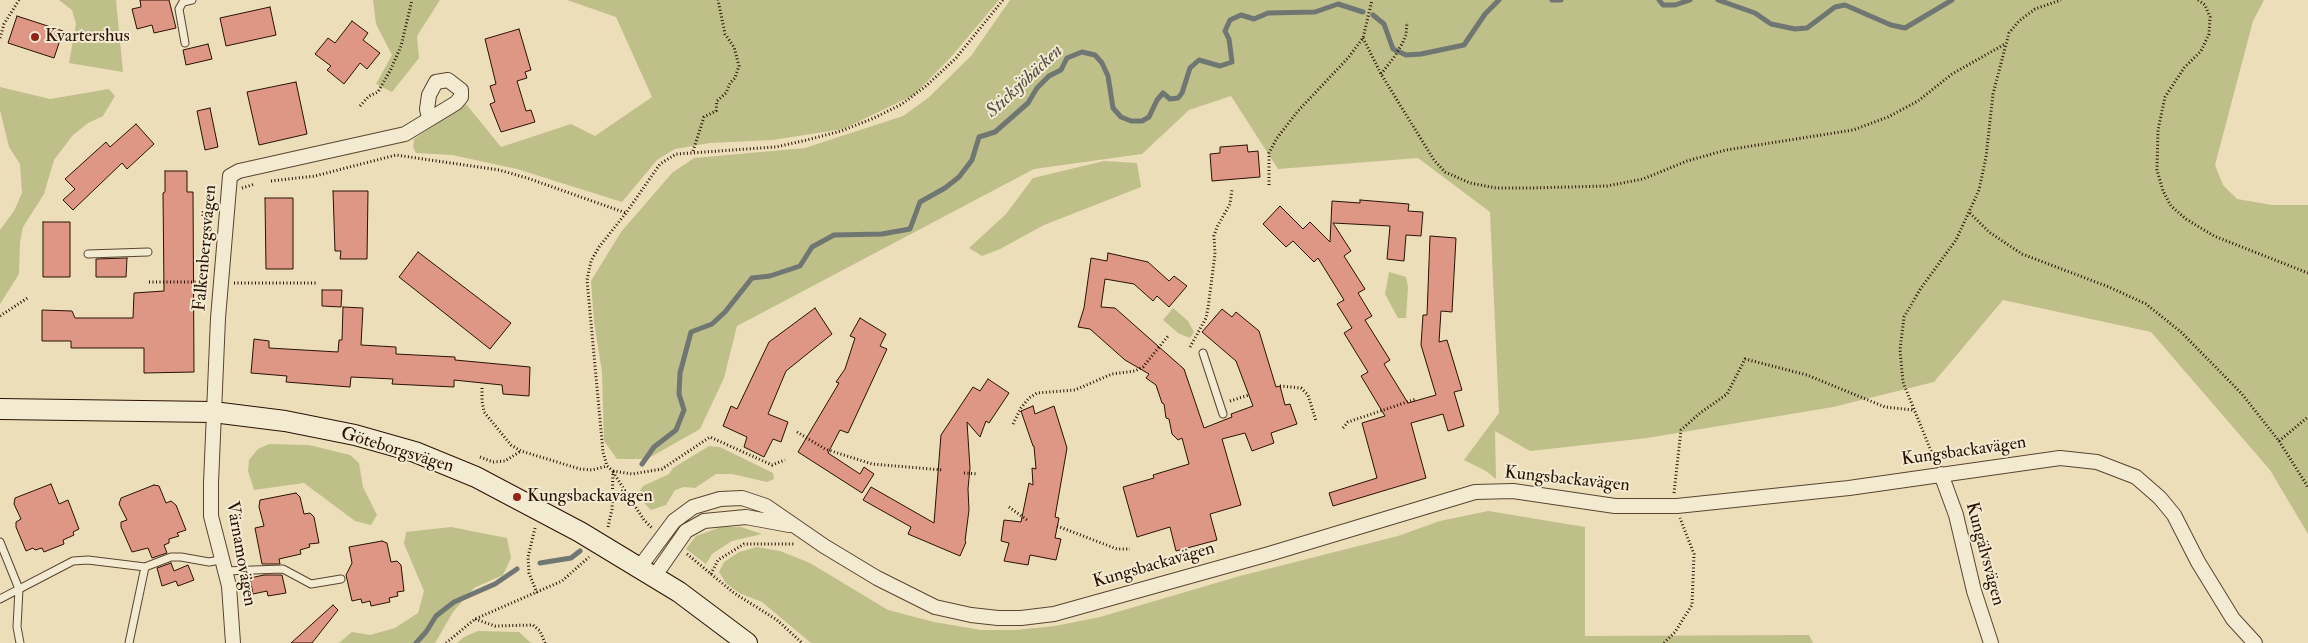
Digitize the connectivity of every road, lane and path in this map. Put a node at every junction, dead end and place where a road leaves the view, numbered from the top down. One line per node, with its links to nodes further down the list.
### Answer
1 (20, 0): 10 (path)
2 (192, 0): 12 (lane)
3 (412, 0): 15 (path)
4 (718, 0): 17 (path)
5 (1002, 0): 17 (path)
6 (1372, 0): 11 (path)
7 (2060, 0): 13 (path)
8 (2198, 0): 25 (path)
9 (1407, 22): 14 (path)
10 (0, 38)
11 (1363, 38): 14 (path); 18 (path)
12 (185, 43)
13 (2005, 44): 14 (path); 22 (path)
14 (1381, 74)
15 (360, 106)
16 (429, 118): 20 (street, Falkenbergsvägen)
17 (693, 151): 21 (path)
18 (1268, 185)
19 (1232, 188): 29 (path)
20 (229, 192): 21 (path); 38 (street, Falkenbergsvägen)
21 (626, 213): 47 (path)
22 (1970, 213): 37 (path); 45 (path)
23 (148, 252): 24 (lane)
24 (88, 254)
25 (2308, 272)
26 (29, 297): 27 (path)
27 (0, 316)
28 (1168, 336): 42 (path)
29 (1190, 347)
30 (1203, 353): 39 (lane)
31 (1280, 386): 41 (path)
32 (482, 388): 47 (path)
33 (1249, 396): 35 (path)
34 (1416, 398): 43 (path)
35 (1227, 402)
36 (0, 409): 38 (street, Göteborgsvägen)
37 (1913, 410): 52 (path); 54 (path)
38 (213, 412): 67 (street, Värnamovägen); 69 (street, Göteborgsvägen)
39 (1223, 414)
40 (2308, 417): 45 (path)
41 (1316, 421)
42 (1013, 424)
43 (1343, 428)
44 (796, 432): 48 (path)
45 (2279, 441): 53 (path)
46 (784, 460): 49 (path)
47 (607, 466): 49 (path)
48 (943, 470)
49 (613, 471): 59 (path); 61 (path)
50 (964, 473): 51 (path)
51 (978, 474)
52 (1941, 474): 54 (street, Kungsbackavägen); 84 (street, Kungälvsvägen); 85 (street, Kungsbackavägen)
53 (2308, 487)
54 (1677, 506): 57 (street, Kungsbackavägen); 83 (path)
55 (1008, 507): 56 (path)
56 (1027, 520)
57 (792, 525): 61 (street, Kungsbackavägen); 64 (street, Kungsbackavägen)
58 (1057, 526): 65 (path)
59 (608, 527)
60 (535, 528): 73 (path)
61 (661, 537): 69 (street, Kungsbackavägen)
62 (0, 542): 72 (lane)
63 (797, 544): 70 (path)
64 (676, 545): 69 (street, Kungsbackavägen); 70 (path)
65 (1130, 549)
66 (590, 557): 73 (path)
67 (222, 565): 68 (lane); 71 (lane); 78 (street, Värnamovägen)
68 (145, 567): 72 (lane); 77 (lane)
69 (646, 572): 81 (street, Göteborgsvägen)
70 (711, 574): 82 (path)
71 (341, 579)
72 (19, 589): 74 (lane); 76 (lane)
73 (537, 593): 75 (path)
74 (0, 599)
75 (474, 619): 79 (path); 80 (path)
76 (20, 643)
77 (130, 643)
78 (234, 643)
79 (446, 643)
80 (546, 643)
81 (747, 643)
82 (802, 643)
83 (1664, 643)
84 (1991, 643)
85 (2255, 643)

